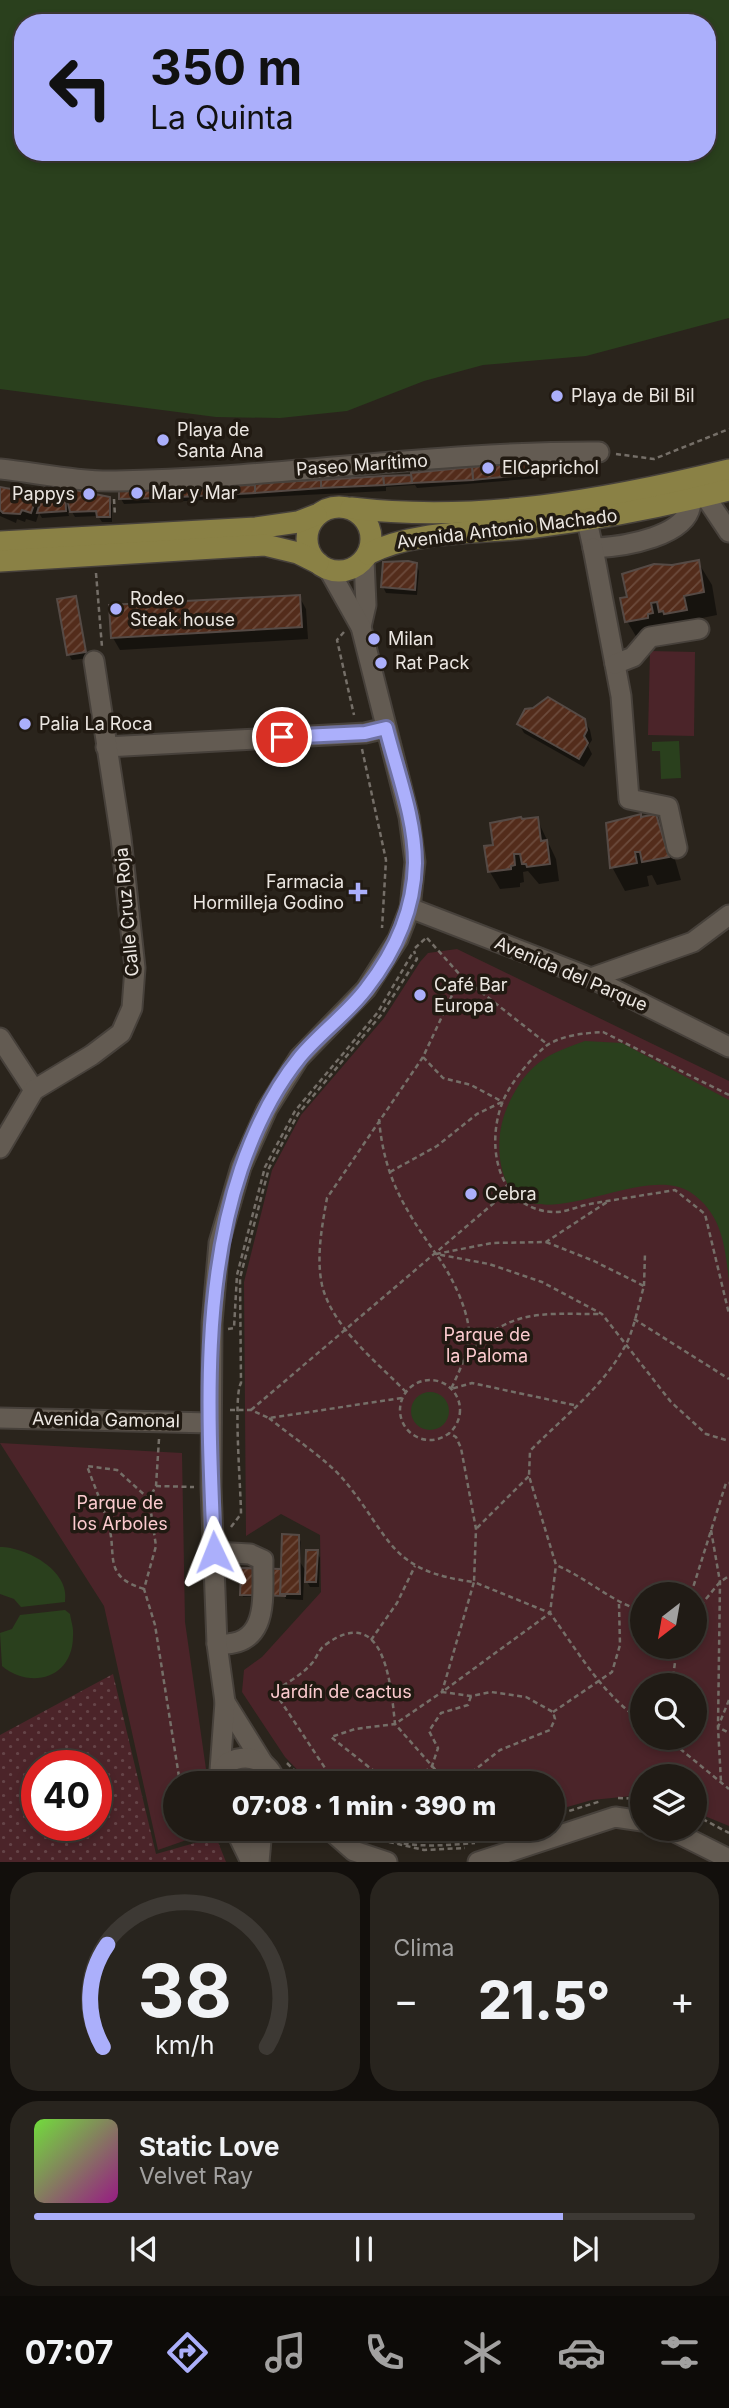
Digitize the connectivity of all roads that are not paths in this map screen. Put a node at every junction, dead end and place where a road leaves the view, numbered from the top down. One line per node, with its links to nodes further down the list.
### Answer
1 (599, 452): 2 (street, Paseo Marítimo)
2 (0, 469)
3 (729, 470): 6 (main road, Avenida Antonio Machado)
4 (729, 490): 5 (main road, Avenida Antonio Machado)
5 (698, 498): 8 (main road, Avenida Antonio Machado); 9 (street); 11 (street)
6 (351, 508): 7 (main road); 12 (main road)
7 (316, 515): 10 (main road); 14 (main road)
8 (587, 521): 11 (street); 12 (main road, Avenida Antonio Machado)
9 (729, 532)
10 (0, 542)
11 (593, 548): 18 (street)
12 (366, 557): 14 (main road); 15 (street)
13 (0, 561): 14 (main road)
14 (327, 572): 15 (street)
15 (361, 627): 19 (street)
16 (699, 629): 18 (street)
17 (98, 654): 20 (street, Calle Cruz Roja)
18 (615, 664): 21 (street)
19 (386, 728): 20 (street); 22 (street)
20 (106, 747): 27 (street, Calle Cruz Roja)
21 (677, 848)
22 (410, 908): 24 (street, Avenida del Parque); 30 (street)
23 (729, 915): 24 (street)
24 (591, 978): 26 (street, Avenida del Parque)
25 (0, 1038): 27 (street)
26 (729, 1047)
27 (34, 1090): 28 (street, Calle Cruz Roja)
28 (0, 1148)
29 (0, 1418): 30 (street, Avenida Gamonal)
30 (211, 1423): 31 (street)
31 (214, 1552): 32 (street); 32 (street)
32 (217, 1644): 33 (street)
33 (225, 1702): 34 (street); 37 (street)
34 (218, 1771)
35 (222, 1771): 36 (street)
36 (270, 1771)
37 (273, 1771)
38 (630, 1819): 43 (street)
39 (241, 1841): 45 (street)
40 (261, 1841): 46 (street)
41 (343, 1841): 47 (street)
42 (692, 1841): 44 (street)
43 (478, 1854)
44 (729, 1859)
45 (251, 1862)
46 (259, 1862)
47 (387, 1862)

